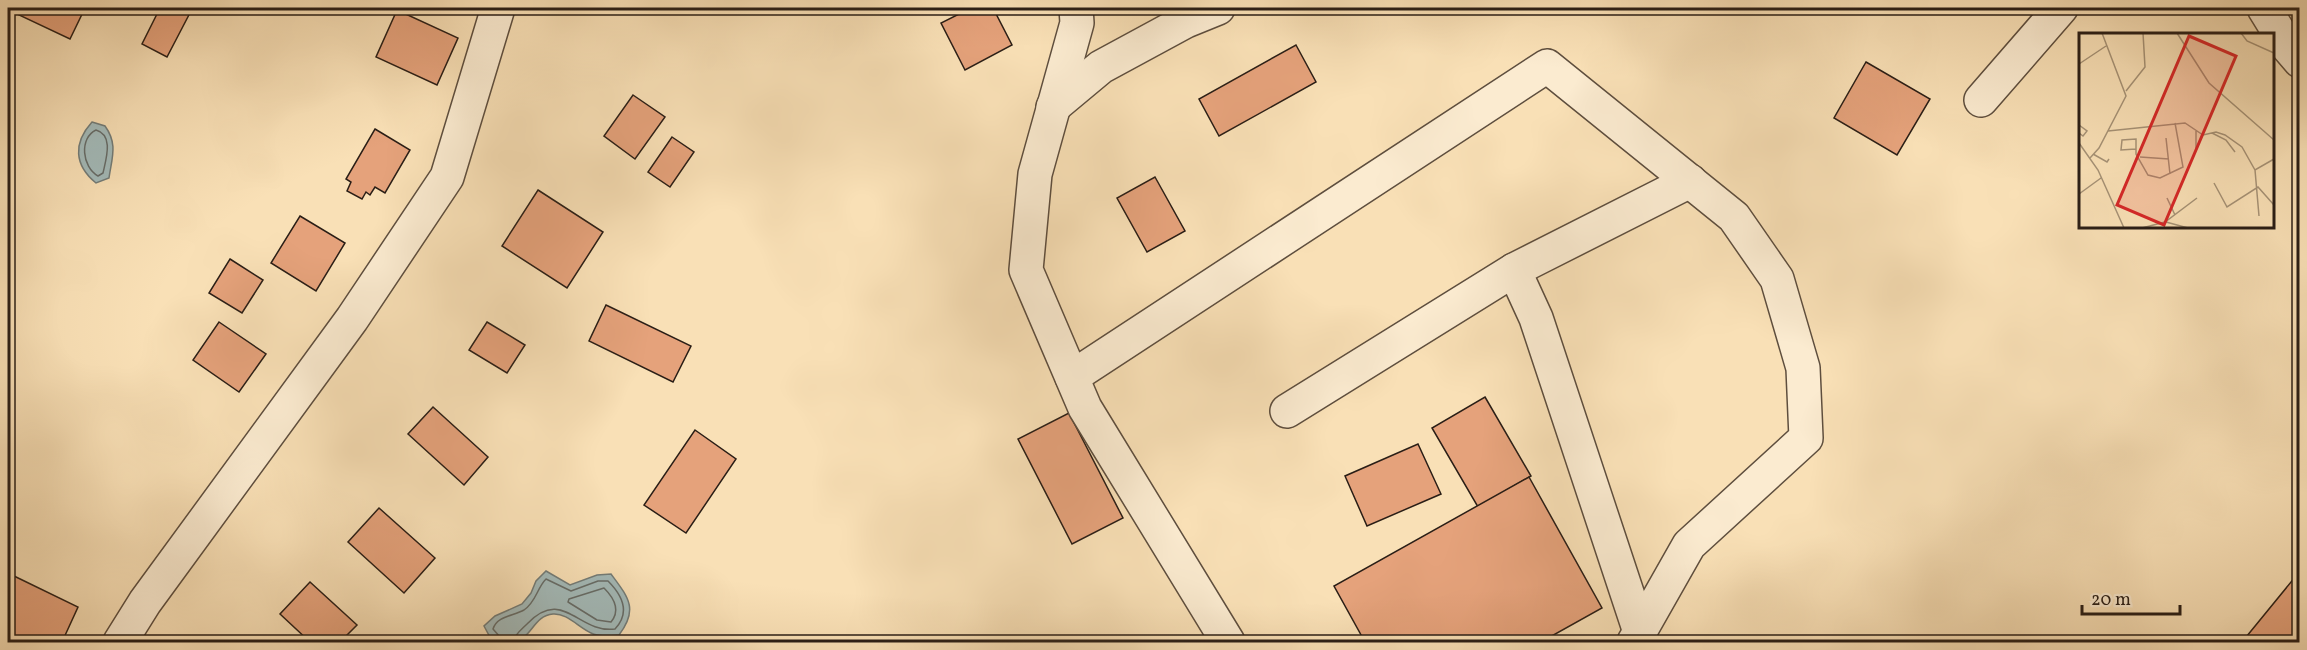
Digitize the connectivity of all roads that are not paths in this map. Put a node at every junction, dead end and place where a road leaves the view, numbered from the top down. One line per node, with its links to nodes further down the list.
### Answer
1 (498, 8): 14 (street)
2 (1076, 8): 8 (street)
3 (1218, 8): 8 (street)
4 (2061, 8): 7 (street)
5 (2264, 8): 6 (street)
6 (2300, 61)
7 (1981, 100)
8 (1053, 107): 11 (street)
9 (1689, 182): 10 (street); 11 (street); 13 (street)
10 (1514, 270): 12 (street); 13 (street)
11 (1072, 377): 15 (street)
12 (1287, 411)
13 (1637, 637)
14 (120, 642)
15 (1228, 642)

